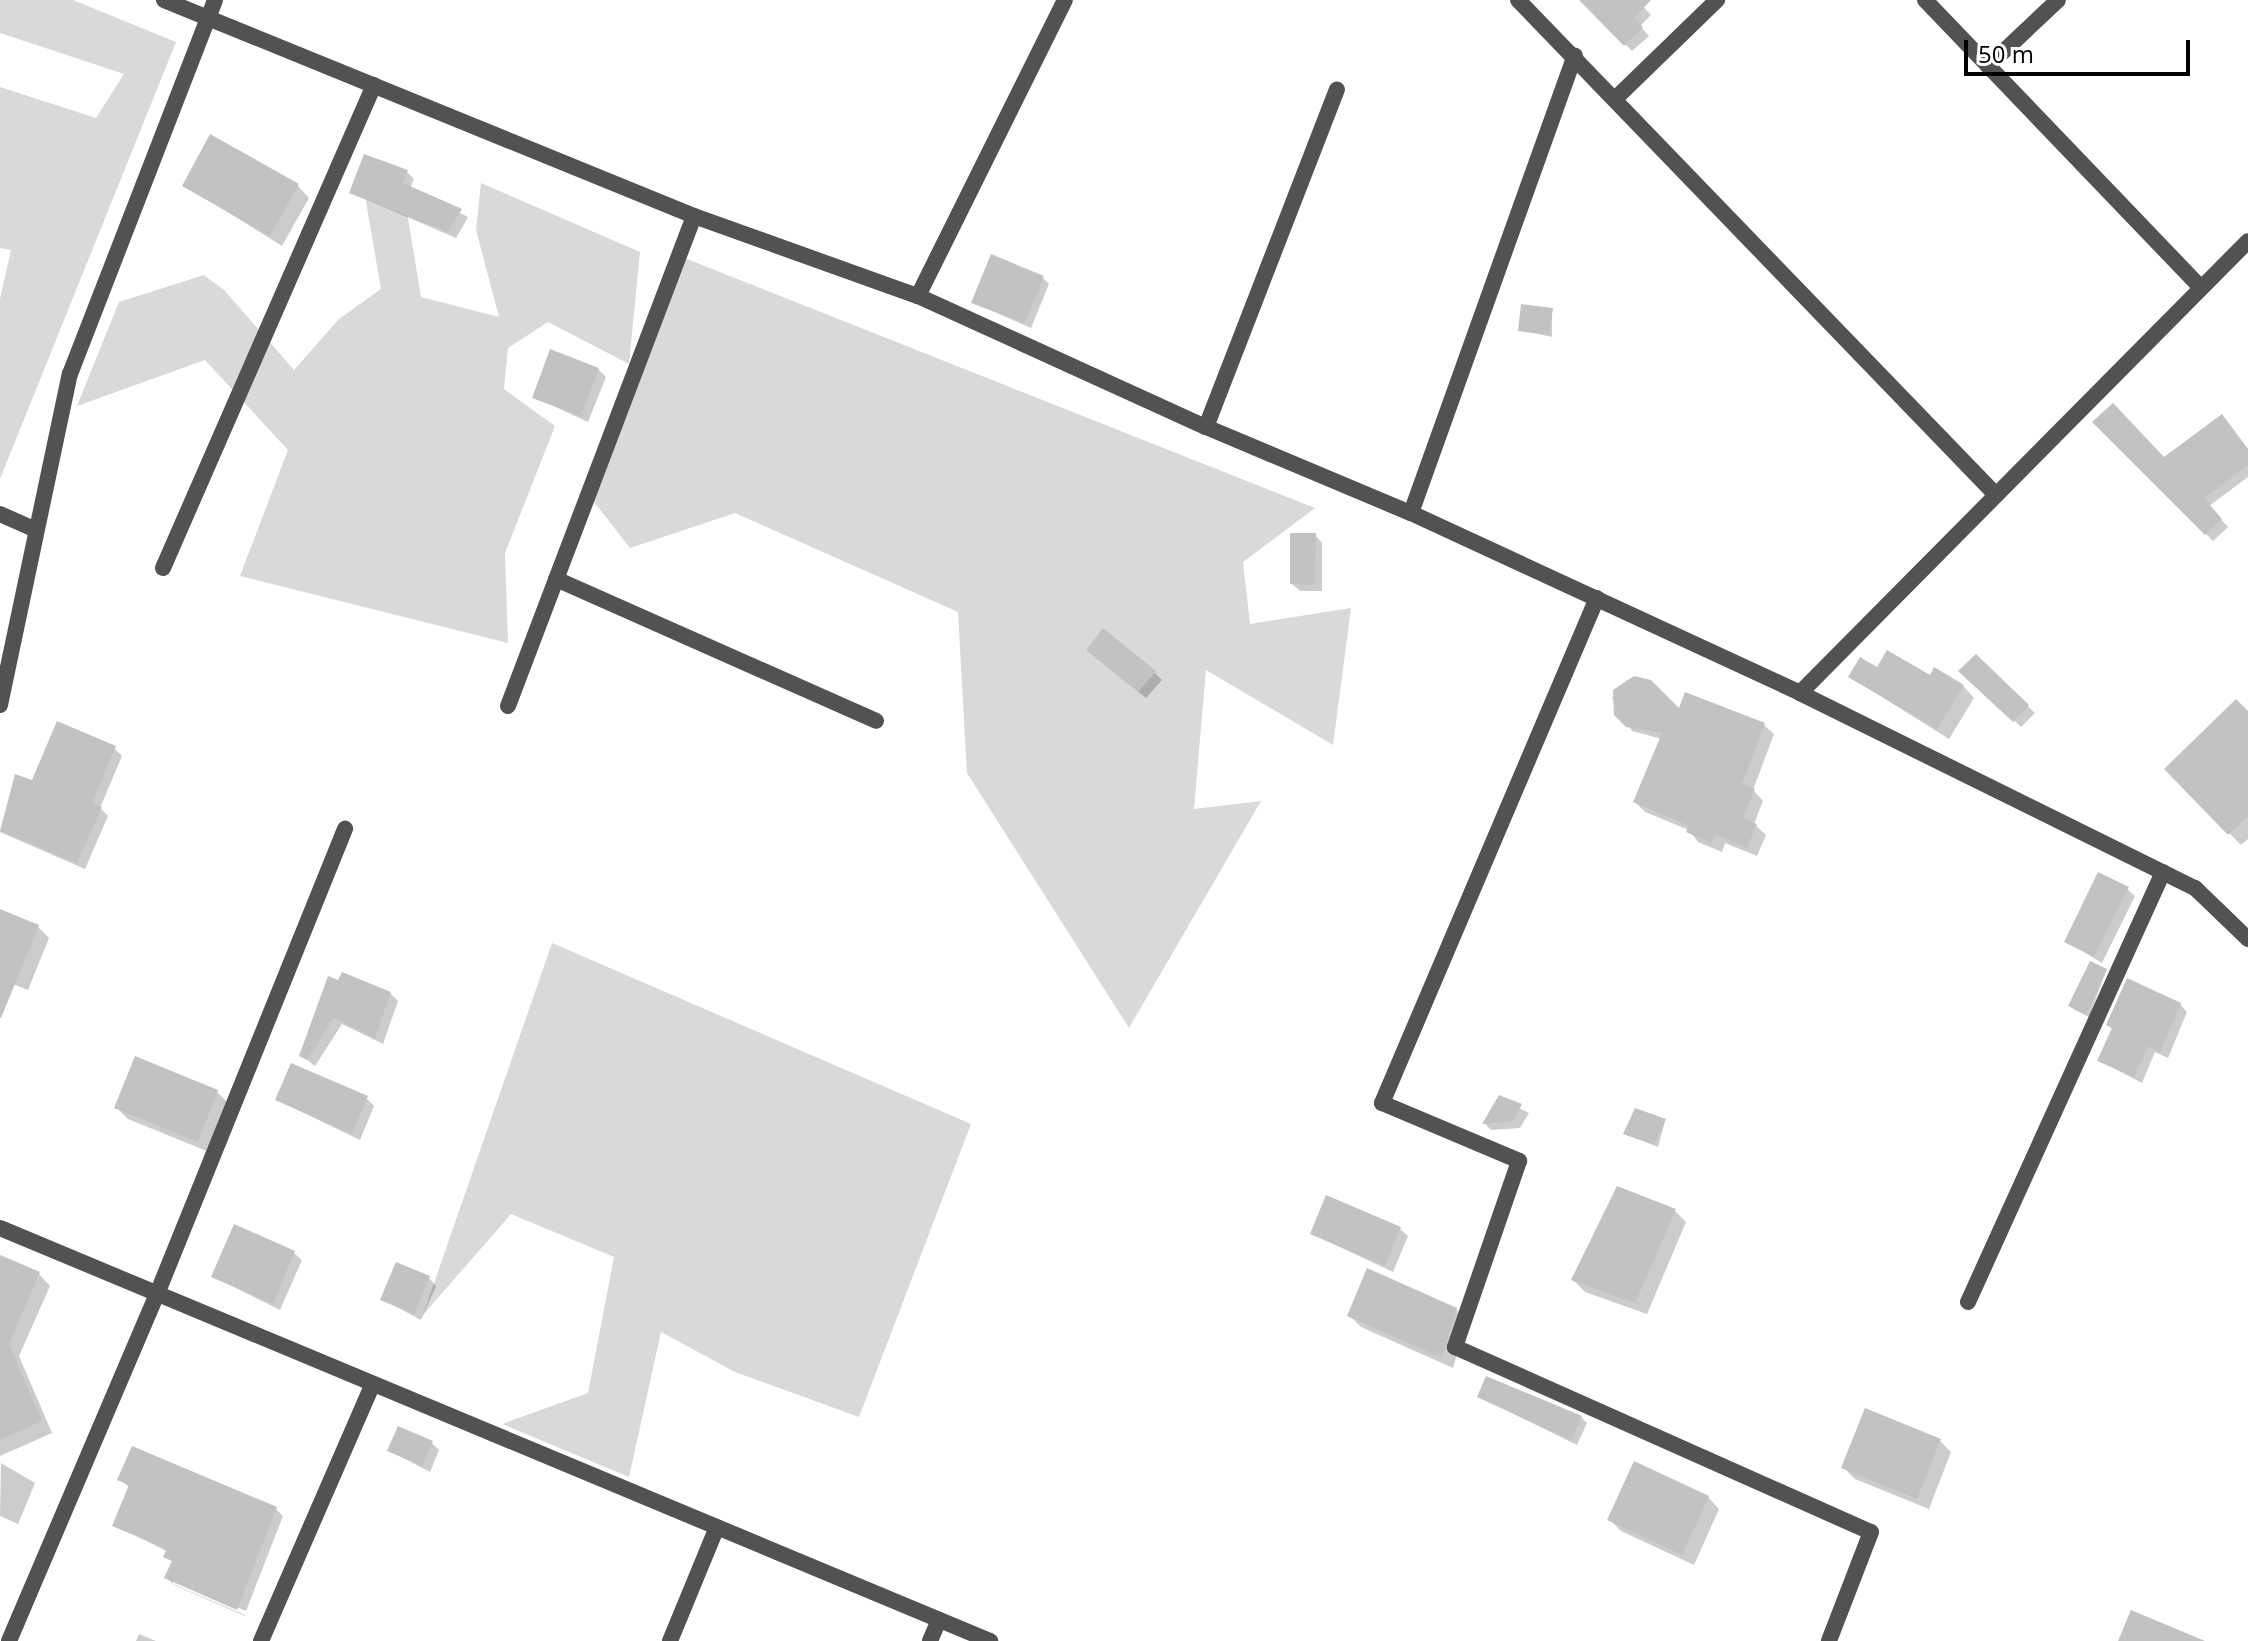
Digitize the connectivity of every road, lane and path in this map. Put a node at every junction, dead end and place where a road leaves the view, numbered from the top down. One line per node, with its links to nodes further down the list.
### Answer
1 (164, 0): 8 (street)
2 (215, 0): 8 (street)
3 (1065, 0): 17 (street)
4 (1518, 0): 9 (street)
5 (1717, 0): 13 (street)
6 (1925, 0): 10 (street)
7 (2058, 0): 10 (street)
8 (206, 17): 11 (street); 22 (street)
9 (1575, 55): 13 (street); 20 (street)
10 (1988, 66): 16 (street)
11 (374, 85): 14 (street); 23 (street)
12 (1337, 89): 18 (street)
13 (1616, 98): 19 (street)
14 (694, 216): 17 (street); 24 (street)
15 (2248, 241): 16 (street)
16 (2201, 288): 19 (street)
17 (918, 296): 18 (street)
18 (1206, 427): 20 (street)
19 (1996, 495): 26 (street)
20 (1411, 513): 25 (street)
21 (0, 514): 22 (street)
22 (34, 529): 27 (street)
23 (163, 568)
24 (556, 579): 28 (street); 29 (street)
25 (1597, 598): 26 (street); 44 (street)
26 (1800, 693): 31 (street)
27 (0, 705)
28 (508, 706)
29 (876, 721)
30 (345, 829): 34 (street)
31 (2163, 872): 32 (street); 35 (street)
32 (2248, 939)
33 (0, 1228): 34 (street)
34 (157, 1294): 36 (street); 39 (street)
35 (1968, 1302)
36 (373, 1384): 37 (street); 40 (street)
37 (717, 1527): 38 (street); 41 (street)
38 (939, 1620): 42 (street); 43 (street)
39 (9, 1641)
40 (261, 1641)
41 (670, 1641)
42 (930, 1641)
43 (990, 1641)
44 (1829, 1641)

